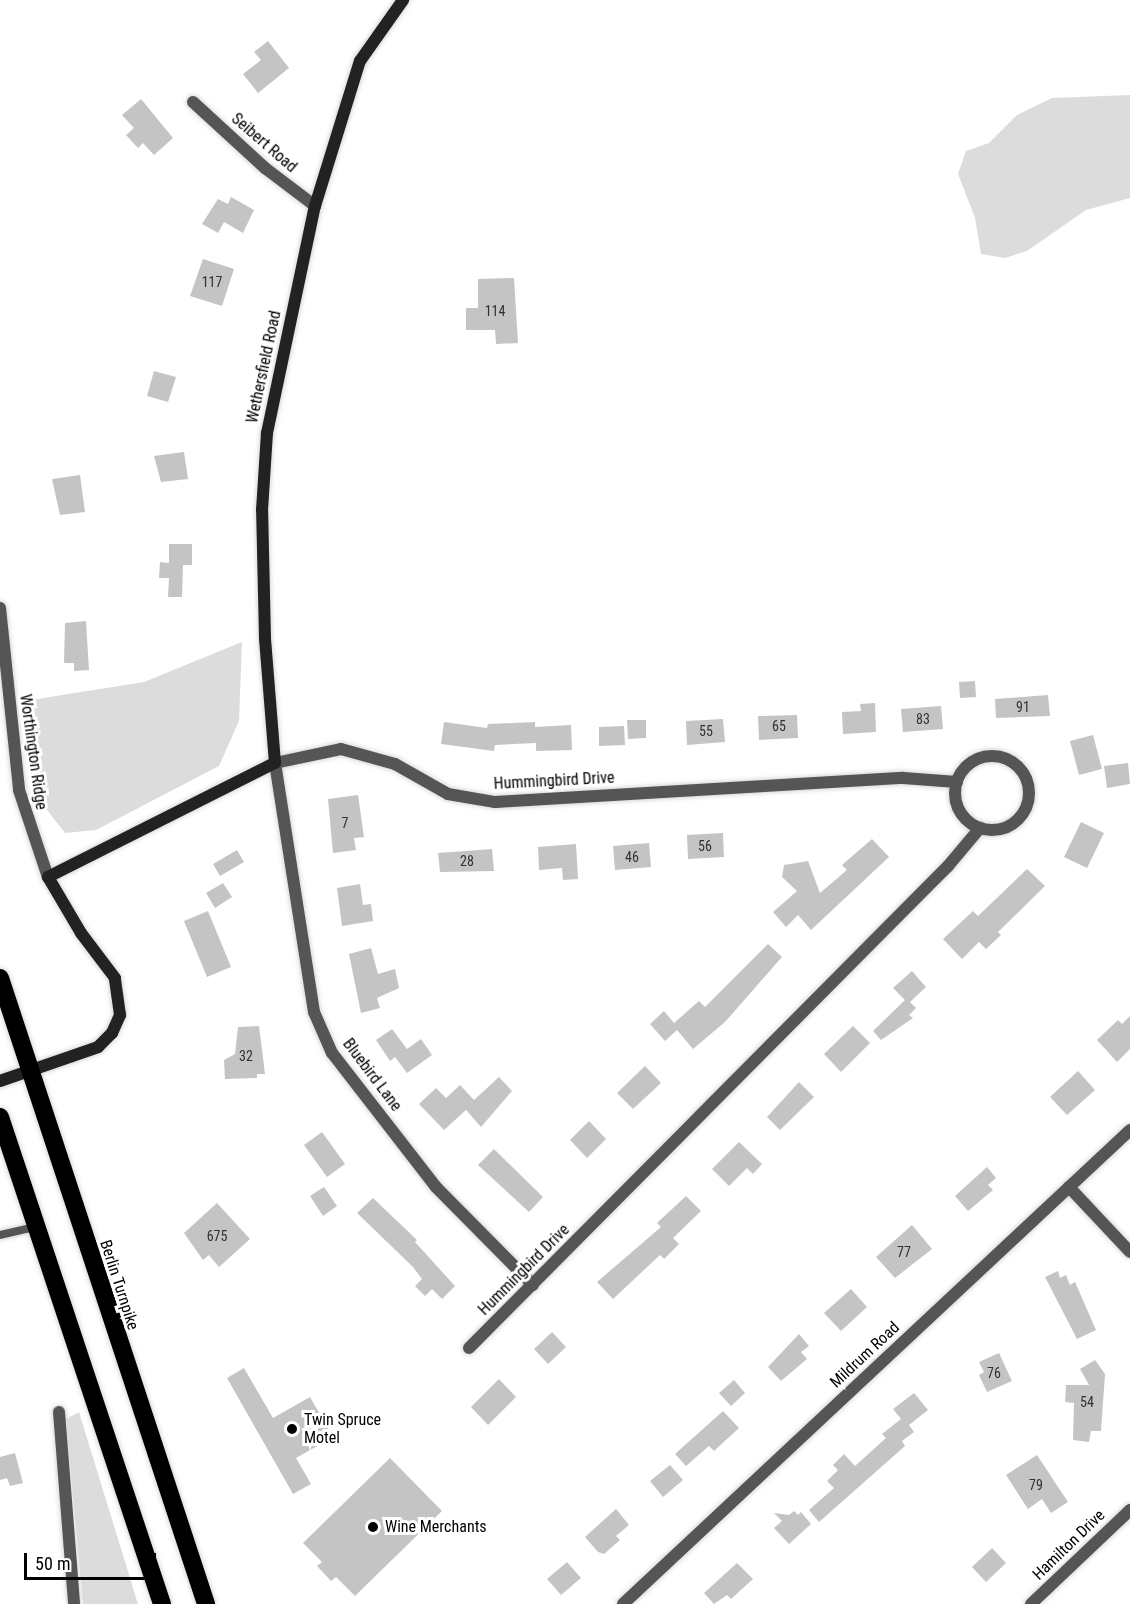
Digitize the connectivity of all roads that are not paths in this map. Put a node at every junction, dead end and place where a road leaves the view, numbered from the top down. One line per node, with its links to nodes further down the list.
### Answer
1 (403, 0): 3 (street, Wethersfield Road)
2 (193, 102): 3 (street, Seibert Road)
3 (315, 206): 5 (street, Wethersfield Road)
4 (0, 608): 8 (street, Worthington Ridge)
5 (274, 763): 6 (street, Hummingbird Drive); 8 (street, Hummingbird Drive); 18 (street, Bluebird Lane)
6 (957, 782): 7 (street); 7 (street)
7 (980, 828): 18 (street, Hummingbird Drive)
8 (48, 877): 10 (street, Worthington Ridge)
9 (0, 978): 10 (highway, Berlin Turnpike)
10 (30, 1071): 11 (street, Worthington Ridge); 24 (highway, Berlin Turnpike)
11 (0, 1081)
12 (0, 1117): 15 (highway)
13 (1130, 1130): 14 (street, Mildrum Road)
14 (1070, 1187): 17 (street); 25 (street, Mildrum Road)
15 (36, 1227): 16 (lane); 23 (highway)
16 (0, 1235)
17 (1130, 1252)
18 (533, 1286): 19 (street, Hummingbird Drive)
19 (469, 1348)
20 (59, 1412): 22 (street)
21 (1130, 1510): 26 (street, Hamilton Drive)
22 (74, 1604)
23 (162, 1604)
24 (206, 1604)
25 (623, 1604)
26 (1031, 1604)

